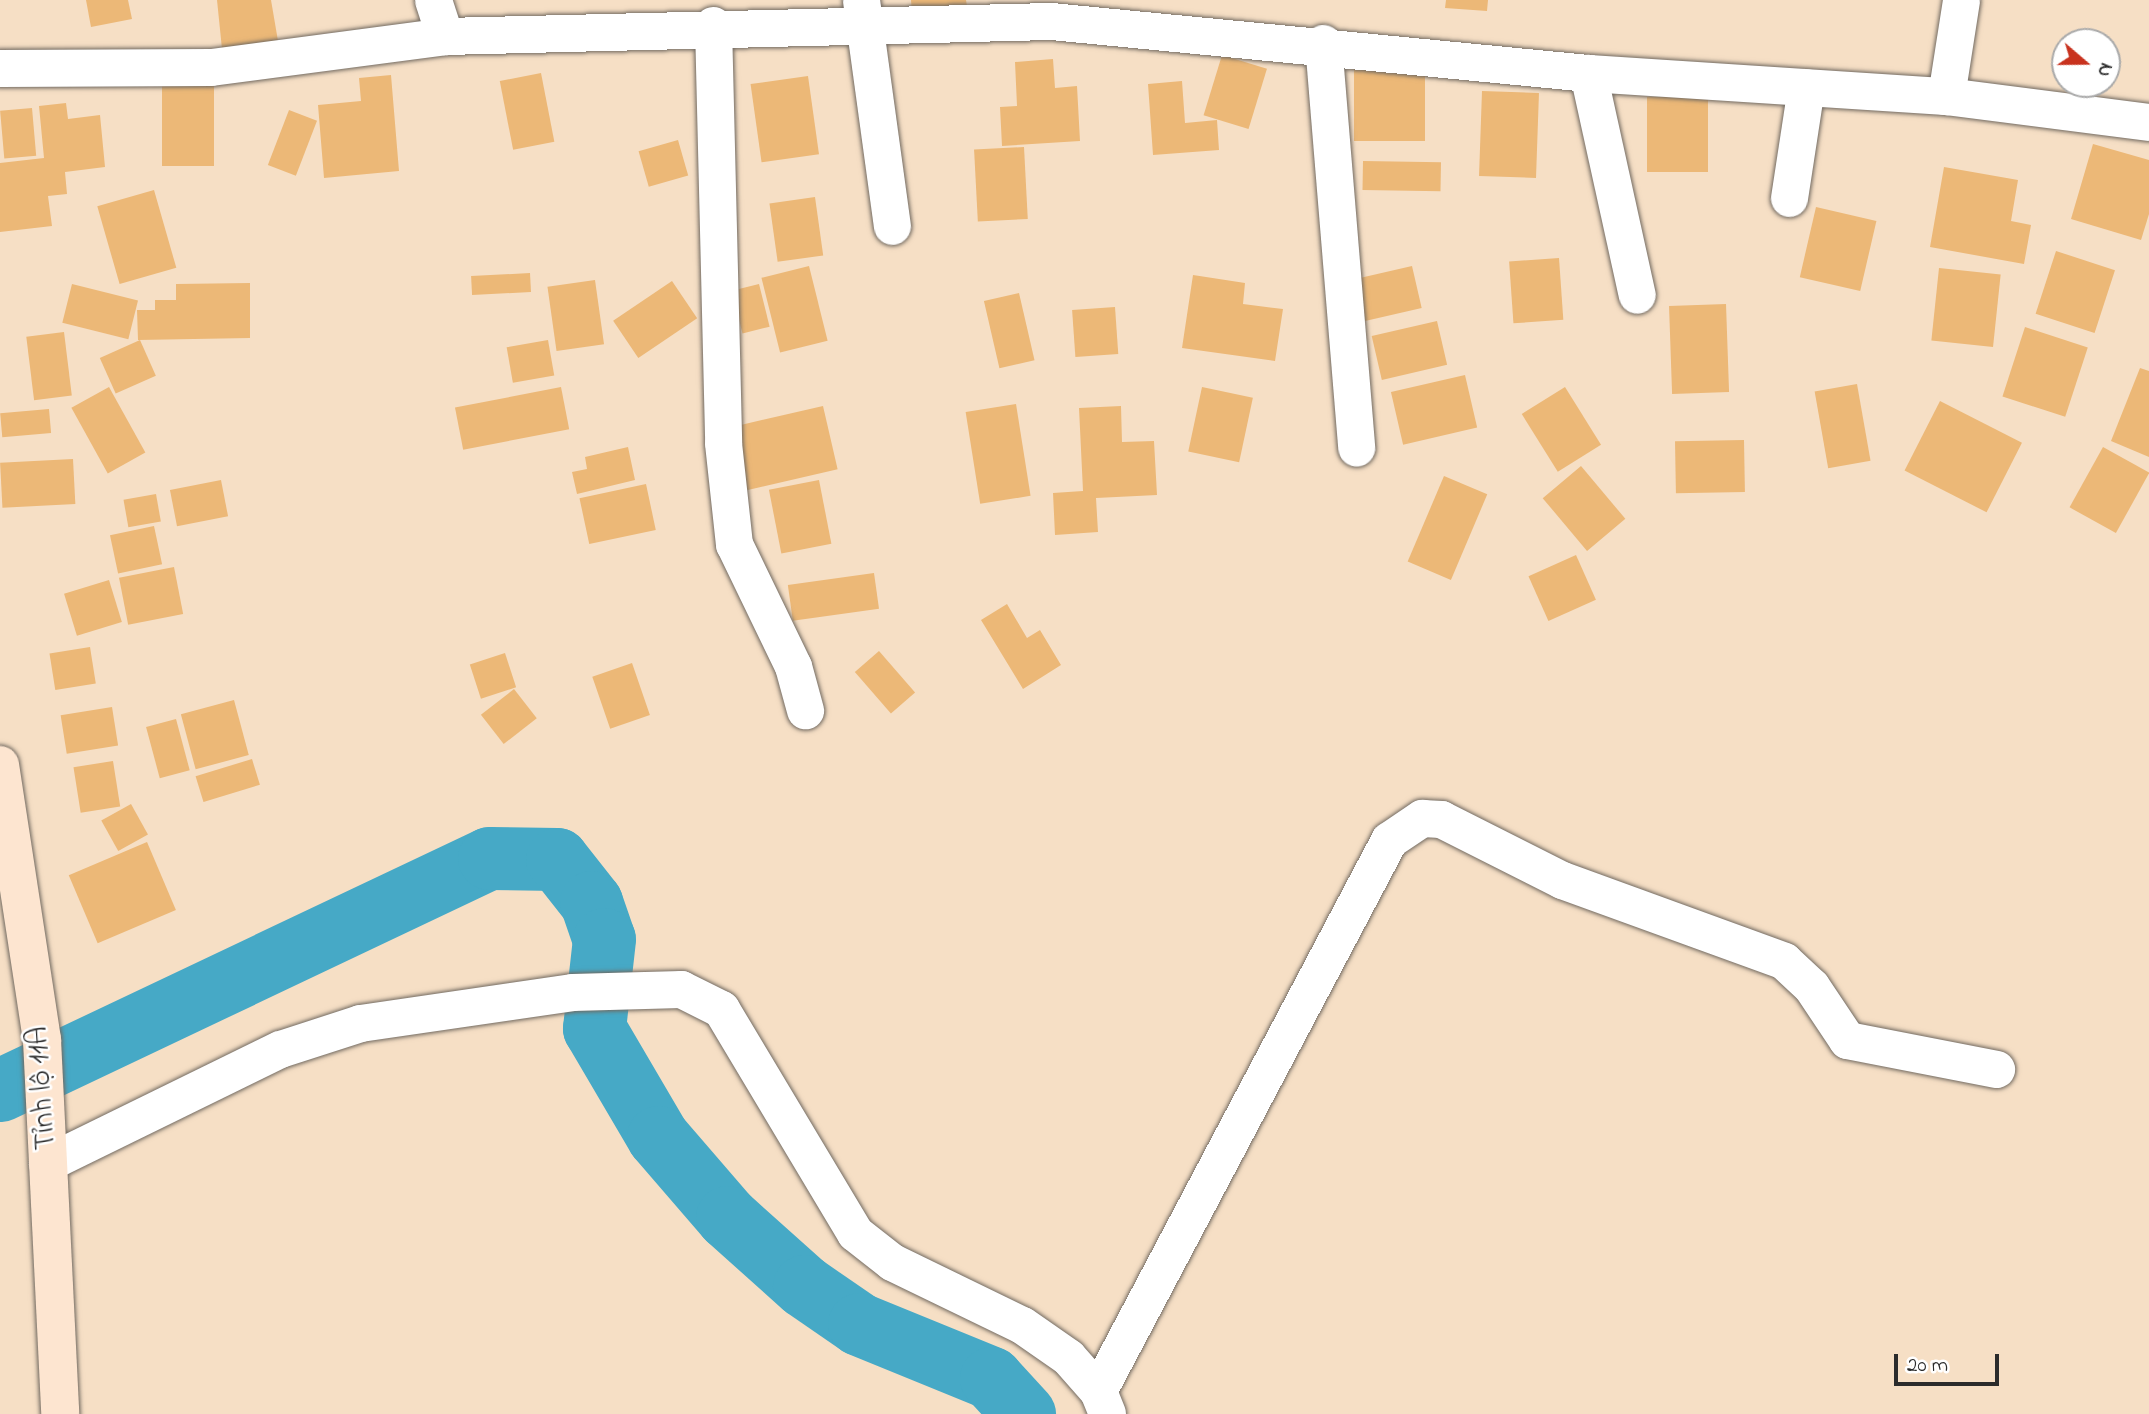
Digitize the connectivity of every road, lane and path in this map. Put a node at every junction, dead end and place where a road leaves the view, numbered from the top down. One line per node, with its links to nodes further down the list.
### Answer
1 (433, 0): 6 (street)
2 (1961, 0): 11 (street)
3 (1052, 10): 4 (street); 7 (street)
4 (862, 15): 5 (street); 14 (street)
5 (713, 25): 6 (street); 17 (street)
6 (444, 36): 8 (street)
7 (1323, 43): 9 (street); 16 (street)
8 (0, 68)
9 (1588, 73): 10 (street); 15 (street)
10 (1806, 87): 11 (street); 13 (street)
11 (1946, 96): 12 (street)
12 (2149, 122)
13 (1789, 198)
14 (892, 226)
15 (1637, 295)
16 (1356, 449)
17 (805, 710)
18 (0, 765): 20 (main road, Tỉnh lộ 11A)
19 (1996, 1069): 21 (street)
20 (47, 1163): 21 (street); 22 (main road, Tỉnh lộ 11A)
21 (1103, 1403)
22 (60, 1414)

